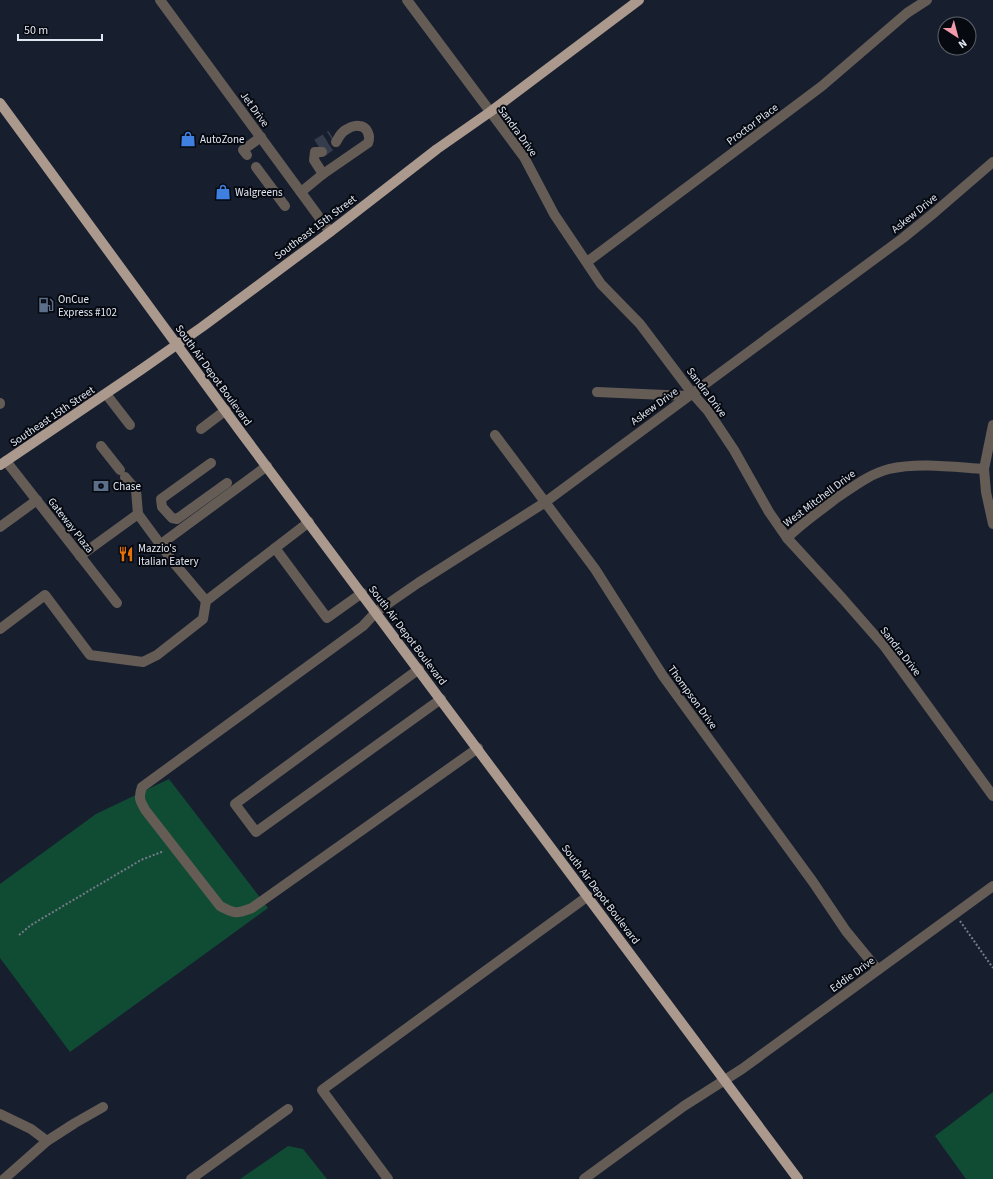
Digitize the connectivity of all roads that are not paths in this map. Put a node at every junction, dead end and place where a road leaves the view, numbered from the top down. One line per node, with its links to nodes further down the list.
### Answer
1 (160, 0): 7 (street, Jet Drive)
2 (407, 0): 6 (street, Sandra Drive)
3 (639, 0): 6 (main road, Southeast 15th Street)
4 (926, 0): 17 (street, Proctor Place)
5 (0, 103): 18 (main road, South Air Depot Boulevard)
6 (490, 112): 16 (main road, Southeast 15th Street); 17 (street, Sandra Drive)
7 (261, 137): 10 (street); 14 (street, Jet Drive)
8 (333, 138): 13 (street)
9 (318, 149): 13 (street)
10 (247, 155)
11 (993, 162): 21 (street, Askew Drive)
12 (256, 167): 15 (street)
13 (324, 174): 14 (street)
14 (301, 192): 16 (street, Jet Drive)
15 (285, 206)
16 (330, 232): 18 (main road, Southeast 15th Street)
17 (587, 262): 21 (street, Sandra Drive)
18 (177, 345): 20 (main road, Southeast 15th Street); 22 (main road, South Air Depot Boulevard)
19 (597, 392): 21 (street)
20 (106, 394): 23 (street); 28 (main road, Southeast 15th Street)
21 (690, 395): 34 (street, Askew Drive); 39 (street, Sandra Drive)
22 (226, 410): 25 (street); 30 (main road, South Air Depot Boulevard)
23 (130, 425)
24 (993, 425): 31 (street)
25 (201, 429)
26 (495, 435): 34 (street, Thompson Drive)
27 (101, 446): 35 (street)
28 (3, 463): 33 (street, Gateway Plaza)
29 (211, 463): 32 (street)
30 (266, 466): 36 (main road, South Air Depot Boulevard); 40 (street)
31 (984, 469): 37 (street); 39 (street, West Mitchell Drive)
32 (227, 483)
33 (36, 500): 38 (street); 42 (street, Gateway Plaza)
34 (544, 502): 46 (street, Askew Drive); 54 (street, Thompson Drive)
35 (138, 514): 40 (street); 42 (street)
36 (309, 522): 41 (street); 43 (main road, South Air Depot Boulevard)
37 (993, 524)
38 (0, 528)
39 (787, 538): 51 (street, Sandra Drive)
40 (161, 544): 44 (street)
41 (275, 548): 43 (street); 44 (street)
42 (80, 556): 45 (street, Gateway Plaza)
43 (362, 593): 46 (main road, South Air Depot Boulevard)
44 (206, 601): 47 (street)
45 (117, 603)
46 (376, 612): 48 (main road, South Air Depot Boulevard); 50 (street, Askew Drive)
47 (0, 628)
48 (419, 669): 49 (main road, South Air Depot Boulevard); 49 (street)
49 (441, 699): 50 (main road, South Air Depot Boulevard)
50 (478, 748): 53 (main road, South Air Depot Boulevard)
51 (993, 796)
52 (993, 886): 54 (street, Eddie Drive)
53 (588, 896): 55 (main road, South Air Depot Boulevard); 62 (street)
54 (878, 970): 55 (street, Eddie Drive)
55 (723, 1080): 63 (street, Eddie Drive); 64 (main road, South Air Depot Boulevard)
56 (103, 1107): 59 (street)
57 (288, 1109): 61 (street)
58 (0, 1114): 59 (street)
59 (47, 1141): 60 (street)
60 (4, 1179)
61 (191, 1179)
62 (388, 1179)
63 (584, 1179)
64 (798, 1179)

